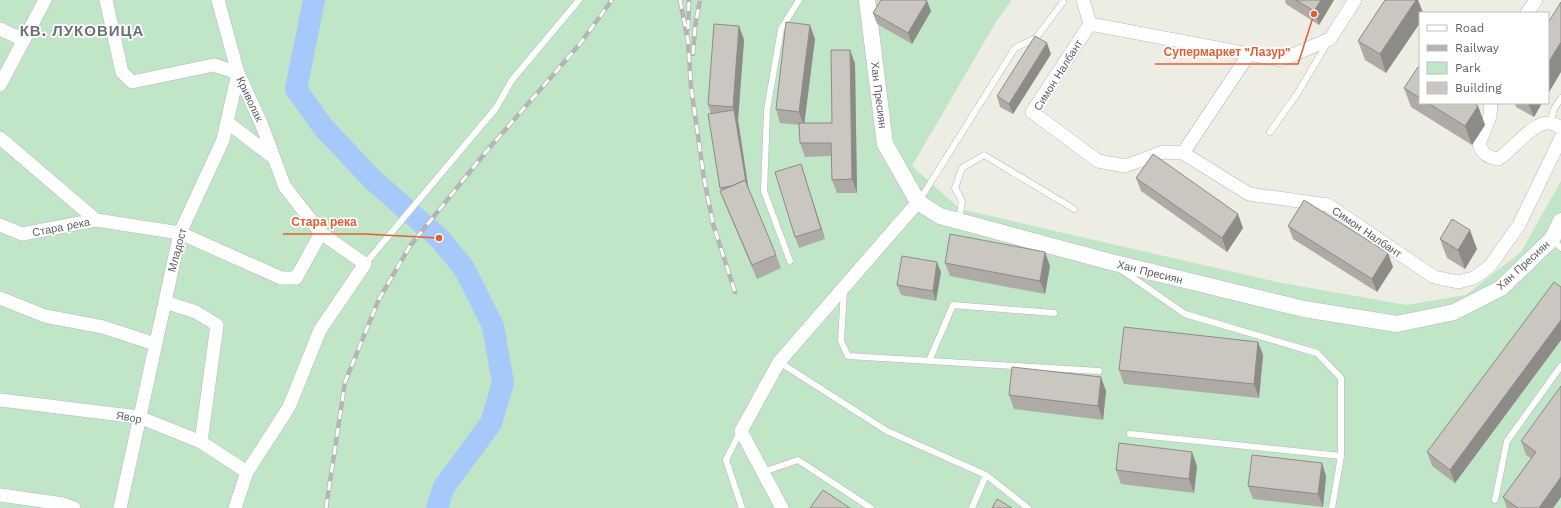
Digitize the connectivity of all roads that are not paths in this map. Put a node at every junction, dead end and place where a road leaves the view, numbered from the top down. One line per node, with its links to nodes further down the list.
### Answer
1 (45, 0): 15 (street)
2 (106, 0): 17 (street, Криволак)
3 (218, 0): 17 (street, Младост)
4 (579, 0): 39 (lane)
5 (799, 0): 37 (lane)
6 (867, 0): 28 (street, Хан Пресиян)
7 (1083, 0): 12 (street)
8 (1355, 0): 14 (street)
9 (1536, 0): 11 (street)
10 (1063, 2): 28 (lane)
11 (1528, 12)
12 (1090, 24): 16 (street); 26 (street, Симон Налбант)
13 (0, 29): 15 (street)
14 (1330, 39): 16 (street); 23 (lane)
15 (24, 40): 18 (street)
16 (1249, 54): 26 (street)
17 (238, 72): 21 (street, Младост); 27 (street, Криволак)
18 (0, 85)
19 (1561, 98): 22 (lane)
20 (1491, 104): 22 (street)
21 (227, 122): 27 (street); 34 (street, Младост)
22 (1556, 125)
23 (1270, 132)
24 (0, 138): 30 (street)
25 (1561, 138): 26 (street, Симон Налбант)
26 (1183, 153)
27 (274, 158): 35 (street, Криволак)
28 (918, 202): 32 (street, Хан Пресиян); 40 (street)
29 (1074, 209): 32 (lane)
30 (96, 220): 33 (street, Стара река); 34 (street, Стара река)
31 (1561, 221): 36 (street, Хан Пресиян)
32 (959, 222): 38 (street, Хан Пресиян)
33 (0, 225)
34 (180, 233): 35 (street, Стара река); 42 (street, Младост)
35 (320, 233): 39 (street)
36 (1556, 244): 38 (street, Хан Пресиян)
37 (790, 261)
38 (1111, 262): 54 (lane)
39 (365, 264): 55 (street)
40 (844, 287): 45 (lane); 46 (street)
41 (0, 298): 44 (street)
42 (165, 302): 44 (street, Младост); 53 (street)
43 (1054, 312): 45 (lane)
44 (155, 344): 50 (street, Младост)
45 (929, 361): 48 (lane)
46 (779, 362): 51 (street); 57 (lane)
47 (1561, 366): 59 (lane)
48 (1099, 371)
49 (0, 400): 50 (street, Явор)
50 (139, 417): 53 (street, Явор); 61 (street, Младост)
51 (741, 431): 56 (street); 63 (lane)
52 (1130, 434): 54 (lane)
53 (201, 442): 55 (street, Явор)
54 (1341, 456): 68 (lane)
55 (247, 472): 62 (street)
56 (763, 472): 64 (street); 65 (lane)
57 (986, 475): 66 (lane); 67 (lane)
58 (0, 495): 60 (street)
59 (1496, 500)
60 (74, 508)
61 (120, 508)
62 (235, 508)
63 (742, 508)
64 (782, 508)
65 (872, 508)
66 (972, 508)
67 (1028, 508)
68 (1332, 508)

